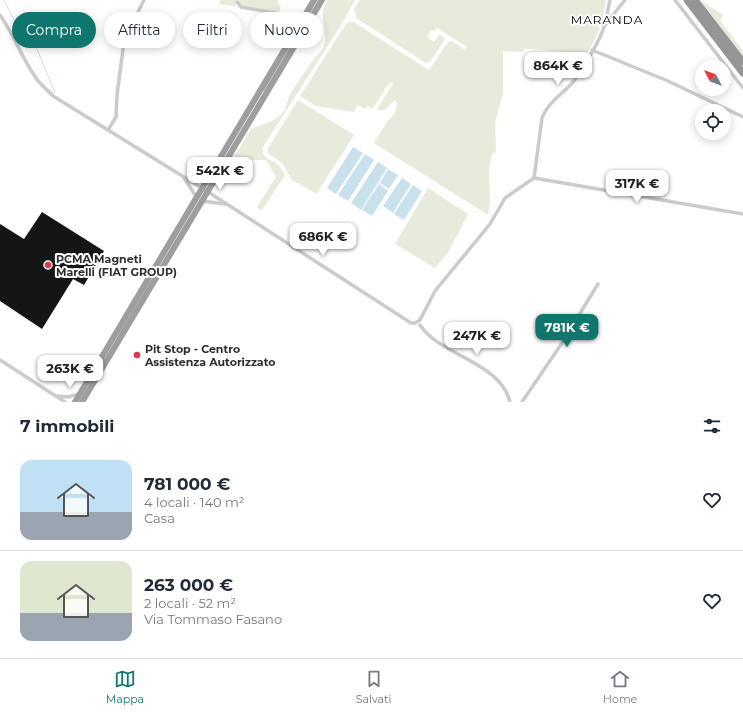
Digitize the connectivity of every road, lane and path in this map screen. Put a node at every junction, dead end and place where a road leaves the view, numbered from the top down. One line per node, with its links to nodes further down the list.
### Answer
1 (144, 0): 21 (street)
2 (314, 0): 34 (highway, bridge)
3 (318, 0): 12 (street)
4 (322, 0): 35 (highway, bridge)
5 (610, 0): 14 (street)
6 (626, 0): 14 (street)
7 (675, 0): 19 (street)
8 (687, 0): 18 (highway)
9 (695, 0): 17 (highway)
10 (237, 2): 11 (street)
11 (271, 12)
12 (311, 12)
13 (0, 15): 21 (street)
14 (604, 25): 16 (street)
15 (289, 48): 24 (street)
16 (592, 50): 20 (street); 23 (street)
17 (743, 62)
18 (743, 72)
19 (743, 88)
20 (743, 117)
21 (108, 130): 22 (street)
22 (182, 176): 24 (street); 25 (street)
23 (534, 178): 27 (street); 29 (street)
24 (205, 190): 25 (street); 26 (street)
25 (199, 200): 26 (street); 31 (street)
26 (227, 204): 29 (street)
27 (743, 214)
28 (598, 284): 37 (street)
29 (419, 323): 36 (street)
30 (0, 360): 32 (street)
31 (84, 392): 32 (street); 34 (street)
32 (57, 396): 33 (street)
33 (65, 402)
34 (77, 402)
35 (82, 402)
36 (510, 402)
37 (522, 402)

